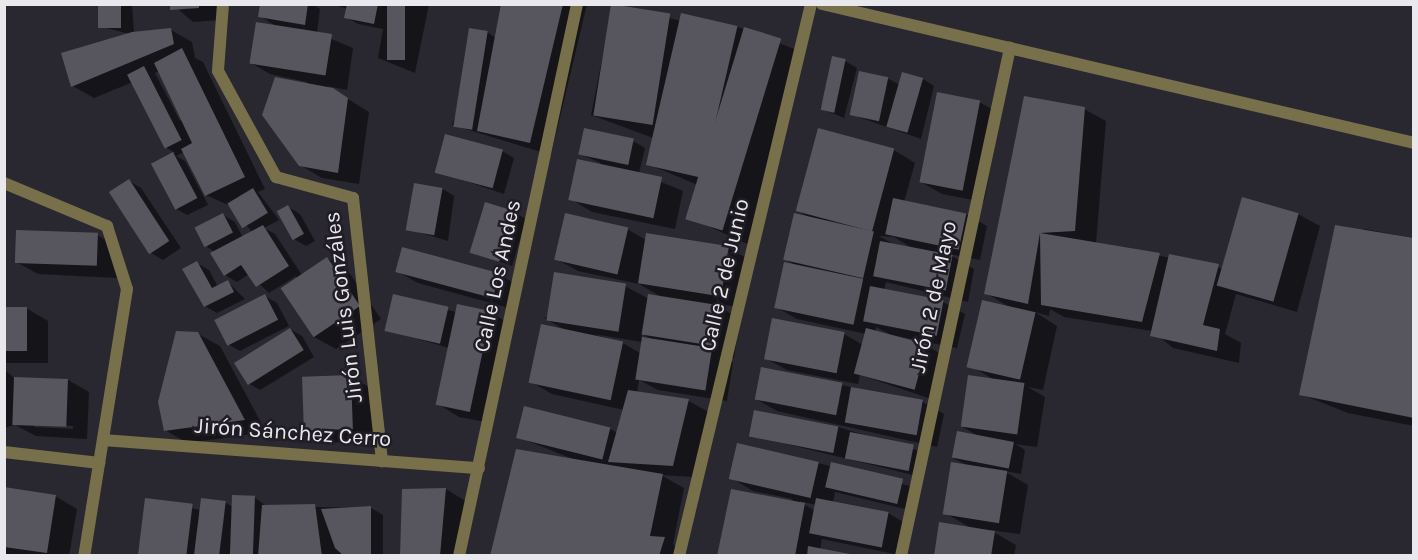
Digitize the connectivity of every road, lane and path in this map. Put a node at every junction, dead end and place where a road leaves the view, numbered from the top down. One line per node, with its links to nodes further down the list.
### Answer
1 (223, 4): 10 (street, Jirón Luis Gonzáles)
2 (577, 4): 12 (street, Calle Los Andes)
3 (811, 4): 15 (street, Calle 2 de Junio)
4 (822, 4): 5 (street)
5 (1010, 48): 6 (street); 16 (street, Jirón 2 de Mayo)
6 (1413, 142)
7 (4, 183): 8 (street)
8 (103, 440): 10 (street, Jirón Sánchez Cerro); 11 (street)
9 (4, 452): 11 (street)
10 (382, 461): 12 (street, Jirón Sánchez Cerro)
11 (99, 463): 13 (street)
12 (479, 468): 14 (street, Calle Los Andes)
13 (84, 555)
14 (459, 555)
15 (679, 555)
16 (901, 555)

